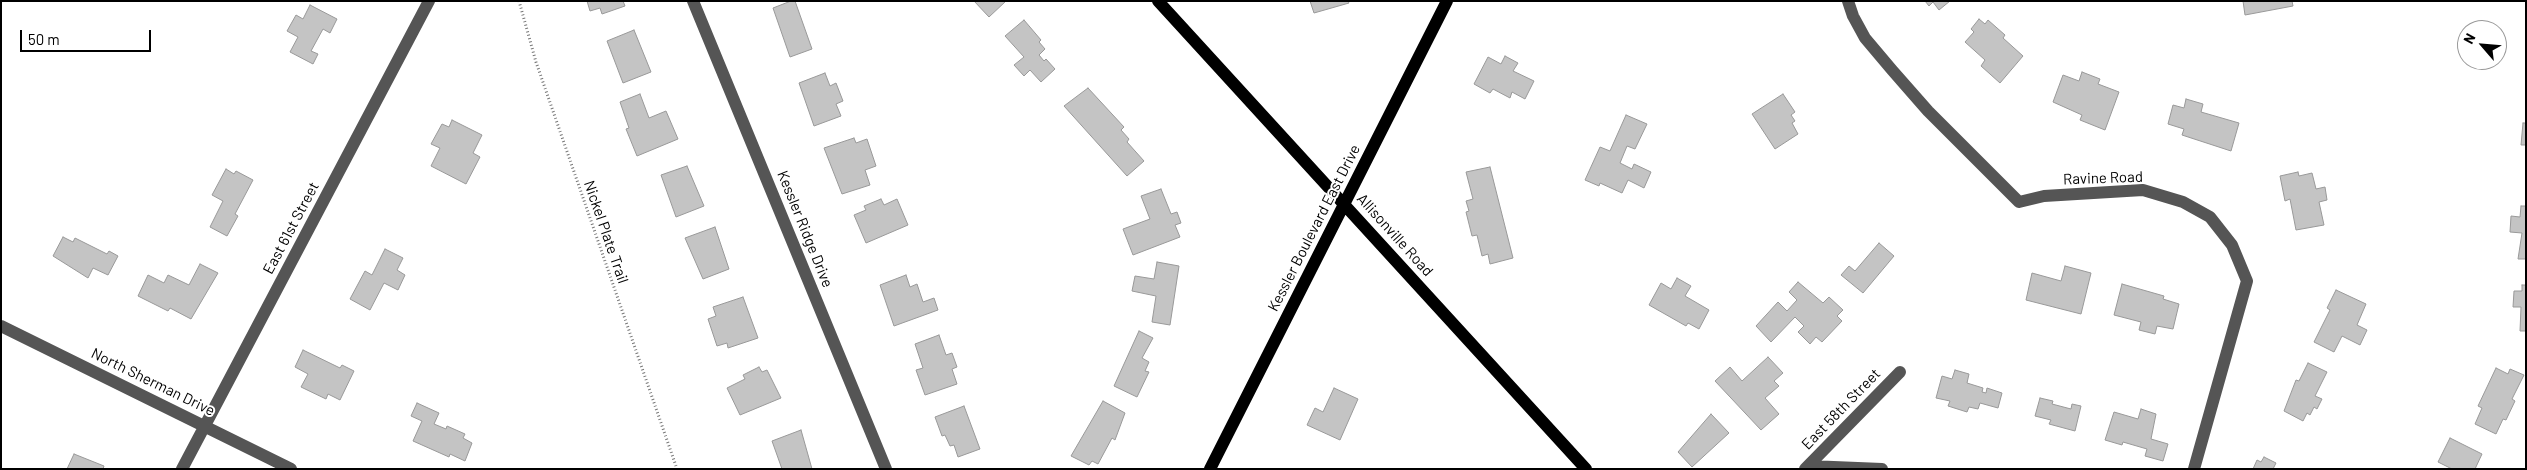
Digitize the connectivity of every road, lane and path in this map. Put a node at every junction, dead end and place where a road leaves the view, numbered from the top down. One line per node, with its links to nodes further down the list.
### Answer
1 (429, 1): 10 (street, East 61st Street)
2 (519, 1): 14 (path, Nickel Plate Trail)
3 (693, 1): 15 (street, Kessler Ridge Drive)
4 (1158, 1): 7 (main road, Allisonville Road)
5 (1447, 1): 7 (main road, Kessler Boulevard East Drive)
6 (1848, 1): 19 (street, Ravine Road)
7 (1344, 203): 16 (main road, Kessler Boulevard East Drive); 17 (main road, Allisonville Road)
8 (1, 326): 10 (street, North Sherman Drive)
9 (1900, 372): 11 (street, East 58th Street)
10 (204, 426): 12 (street, East 61st Street); 13 (street, North Sherman Drive)
11 (1807, 467): 18 (street)
12 (182, 469)
13 (290, 469)
14 (678, 469)
15 (886, 469)
16 (1210, 469)
17 (1586, 469)
18 (1882, 469)
19 (2194, 469)

